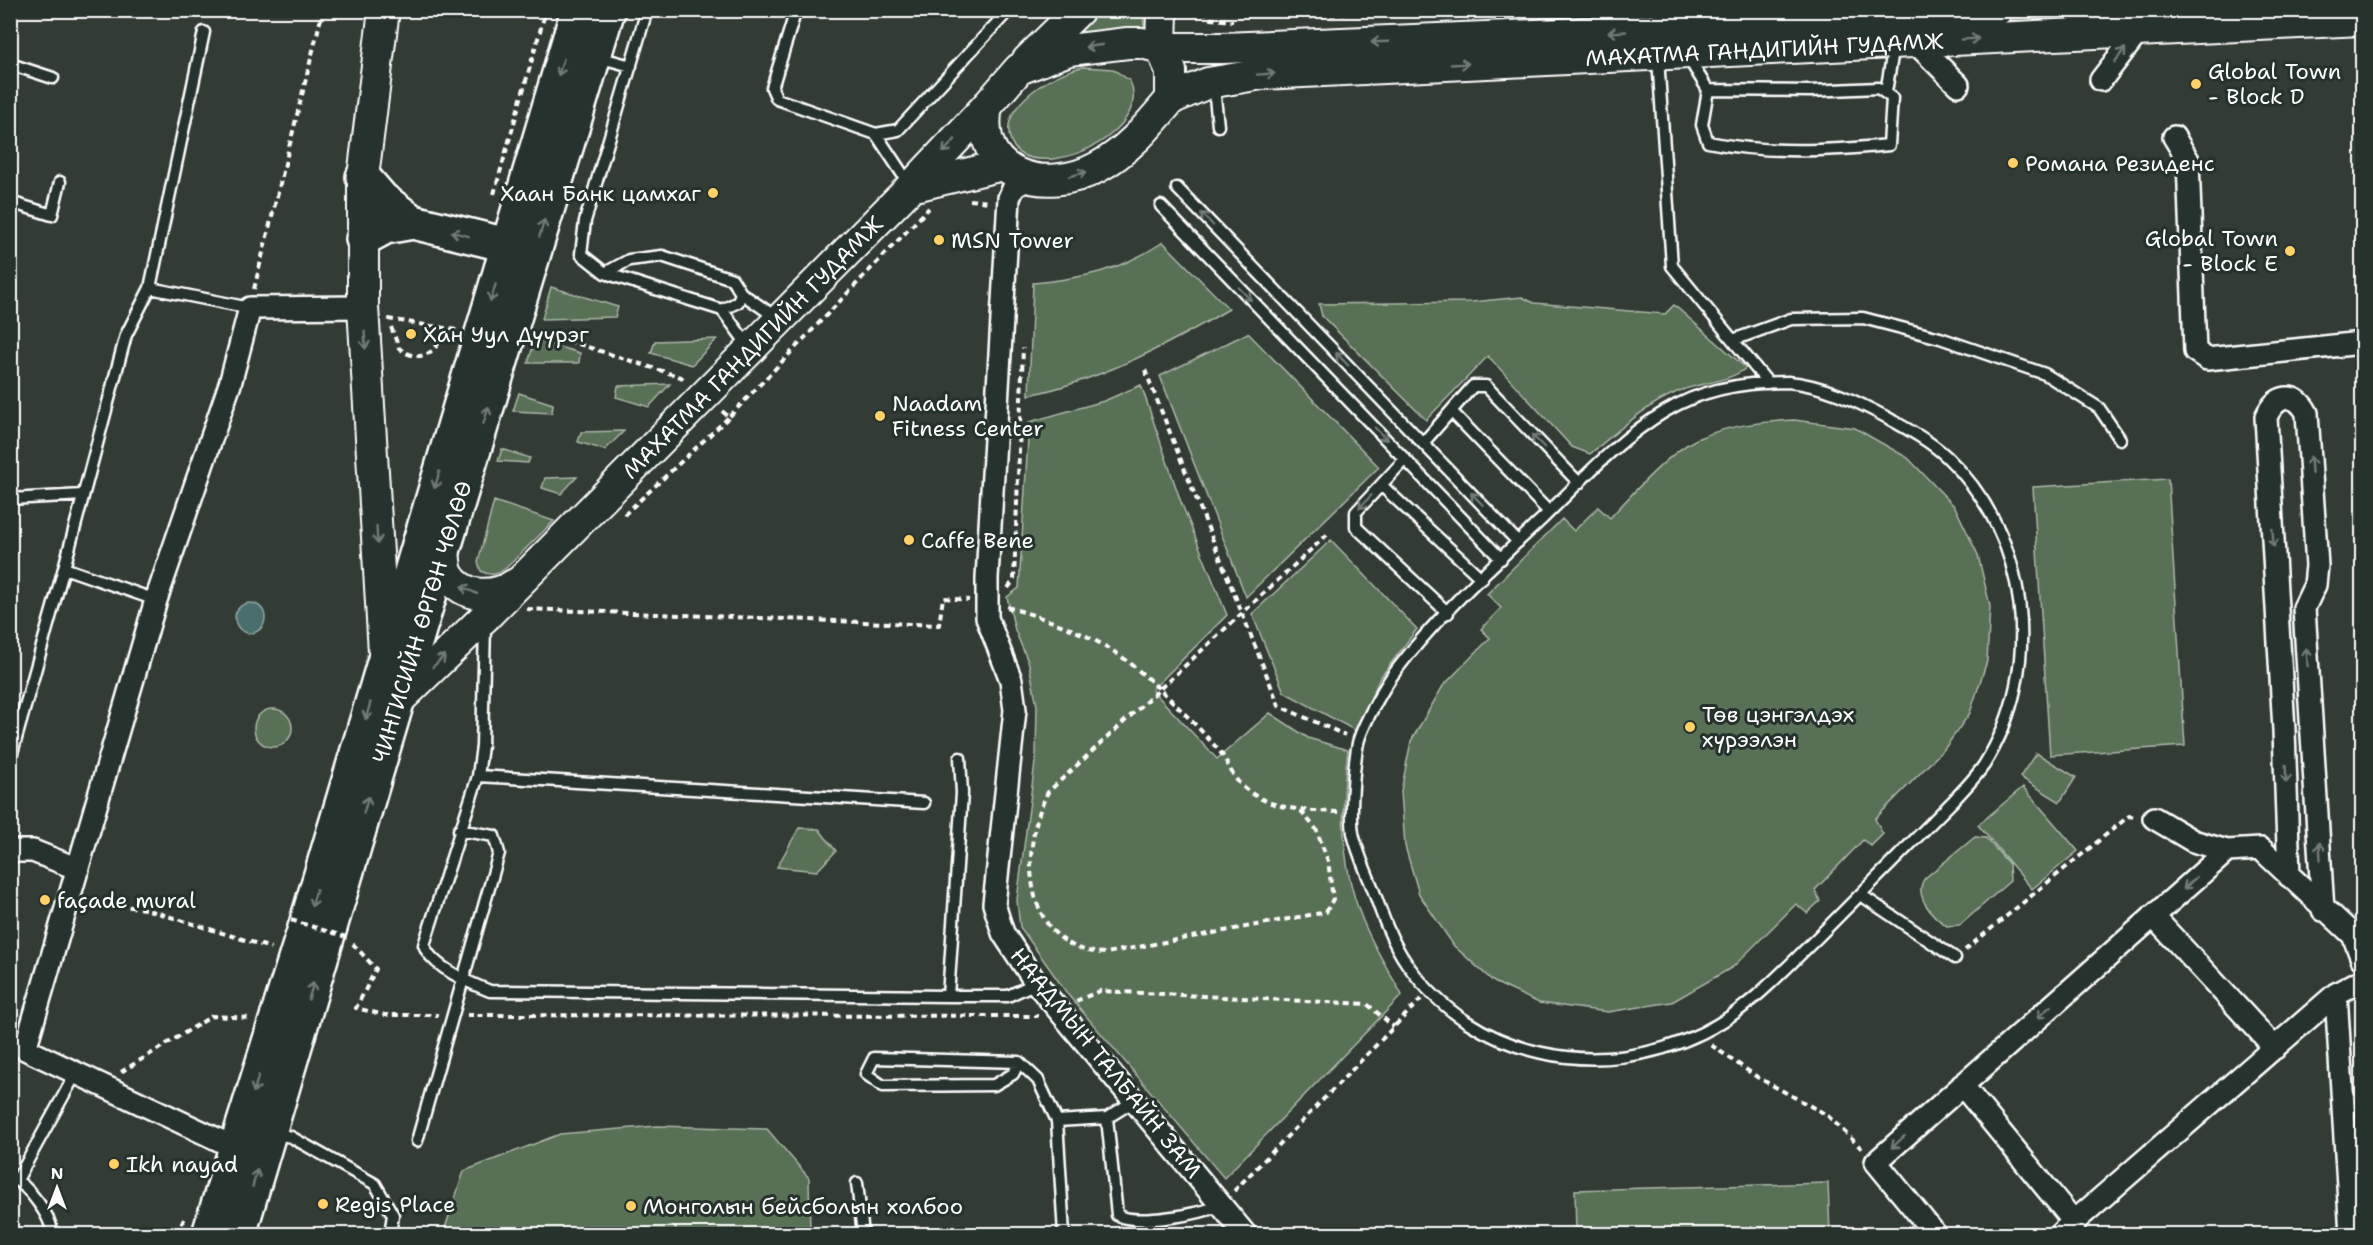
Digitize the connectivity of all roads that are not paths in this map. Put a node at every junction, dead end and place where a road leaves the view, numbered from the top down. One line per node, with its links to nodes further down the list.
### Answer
1 (384, 10): 32 (main road)
2 (578, 10): 41 (highway, ЧИНГИСИЙН ӨРГӨН ЧӨЛӨӨ, one-way to 41)
3 (608, 10): 16 (highway, ЧИНГИСИЙН ӨРГӨН ЧӨЛӨӨ)
4 (647, 10): 18 (lane)
5 (796, 10): 29 (lane)
6 (1009, 10): 29 (lane)
7 (1079, 10): 19 (main road)
8 (1162, 10): 15 (main road)
9 (1997, 10): 13 (main road, МАХАТМА ГАНДИГИЙН ГУДАМЖ)
10 (2362, 20): 11 (main road, МАХАТМА ГАНДИГИЙН ГУДАМЖ)
11 (2149, 21): 14 (main road, МАХАТМА ГАНДИГИЙН ГУДАМЖ, one-way to 11); 21 (street, one-way to 11)
12 (204, 32): 43 (lane)
13 (1663, 39): 14 (main road, МАХАТМА ГАНДИГИЙН ГУДАМЖ); 15 (main road, МАХАТМА ГАНДИГИЙН ГУДАМЖ, one-way to 15); 22 (main road, МАХАТМА ГАНДИГИЙН ГУДАМЖ, one-way to 13); 24 (lane); 49 (lane)
14 (1905, 42): 23 (street); 25 (lane)
15 (1161, 48): 19 (main road, one-way to 19); 26 (main road)
16 (594, 56): 18 (lane); 63 (highway, ЧИНГИСИЙН ӨРГӨН ЧӨЛӨӨ, one-way to 16)
17 (10, 64): 20 (lane)
18 (631, 66): 42 (lane)
19 (1019, 69): 27 (main road)
20 (53, 78)
21 (2101, 80)
22 (1208, 83): 26 (main road, МАХАТМА ГАНДИГИЙН ГУДАМЖ); 28 (lane)
23 (1958, 85)
24 (1708, 90): 25 (lane); 25 (lane)
25 (1886, 92)
26 (1171, 99): 33 (main road, one-way to 26)
27 (987, 105): 31 (main road); 36 (main road, МАХАТМА ГАНДИГИЙН ГУДАМЖ, one-way to 36)
28 (1218, 126)
29 (876, 135): 36 (lane)
30 (2174, 137): 50 (street)
31 (1003, 165): 33 (main road); 36 (main road)
32 (363, 177): 39 (highway); 40 (main road)
33 (1030, 178): 94 (street, НААДМЫН ТАЛБАЙН ЗАМ)
34 (60, 182): 37 (lane)
35 (1177, 188): 55 (lane, one-way to 35)
36 (922, 195): 48 (main road, МАХАТМА ГАНДИГИЙН ГУДАМЖ)
37 (10, 202)
38 (1161, 206): 56 (lane, one-way to 56)
39 (413, 222): 40 (highway); 41 (highway, one-way to 39)
40 (363, 239): 45 (main road)
41 (507, 245): 73 (highway, ЧИНГИСИЙН ӨРГӨН ЧӨЛӨӨ, one-way to 73)
42 (605, 273): 44 (lane); 47 (lane)
43 (150, 288): 46 (lane); 59 (lane)
44 (741, 293): 47 (lane); 48 (lane)
45 (363, 307): 46 (street); 73 (main road, one-way to 73)
46 (250, 308): 68 (street)
47 (722, 310): 51 (lane)
48 (780, 320): 51 (main road, МАХАТМА ГАНДИГИЙН ГУДАМЖ)
49 (1733, 340): 52 (lane); 54 (lane)
50 (2362, 343)
51 (750, 349): 67 (main road, МАХАТМА ГАНДИГИЙН ГУДАМЖ)
52 (1768, 382): 57 (lane); 87 (lane)
53 (1451, 411): 55 (lane); 57 (lane, one-way to 53); 61 (lane)
54 (2120, 439)
55 (1423, 443): 62 (lane, one-way to 55)
56 (1405, 459): 58 (lane); 64 (lane)
57 (1579, 483): 61 (lane)
58 (1381, 485): 66 (lane); 71 (lane, one-way to 71)
59 (83, 495): 60 (lane); 65 (lane)
60 (10, 499)
61 (1549, 512): 62 (lane)
62 (1518, 542): 64 (lane)
63 (444, 551): 67 (main road, one-way to 63); 74 (highway, ЧИНГИСИЙН ӨРГӨН ЧӨЛӨӨ)
64 (1501, 559): 66 (lane)
65 (64, 567): 68 (lane); 78 (lane)
66 (1482, 579): 71 (lane)
67 (519, 596): 72 (main road, МАХАТМА ГАНДИГИЙН ГУДАМЖ)
68 (156, 600): 85 (street)
69 (2278, 608): 70 (street); 70 (street, one-way to 69); 76 (street)
70 (2304, 608): 75 (street, one-way to 70)
71 (1448, 613): 87 (lane)
72 (486, 616): 74 (main road, МАХАТМА ГАНДИГИЙН ГУДАМЖ, one-way to 72); 79 (lane)
73 (384, 655): 107 (highway, ЧИНГИСИЙН ӨРГӨН ЧӨЛӨӨ, one-way to 107)
74 (397, 702): 105 (highway, ЧИНГИСИЙН ӨРГӨН ЧӨЛӨӨ, one-way to 74)
75 (2313, 729): 76 (street); 88 (street, one-way to 75)
76 (2284, 730): 86 (street, one-way to 86)
77 (960, 758): 96 (lane)
78 (10, 760)
79 (478, 776): 80 (lane); 82 (lane)
80 (924, 803)
81 (2154, 818): 83 (street)
82 (459, 830): 93 (lane); 93 (lane)
83 (2227, 850): 86 (street); 89 (street, one-way to 89)
84 (10, 851): 85 (street)
85 (78, 869): 97 (street)
86 (2289, 876): 88 (street)
87 (1861, 895): 90 (lane)
88 (2323, 910): 91 (street)
89 (2153, 916): 98 (street); 101 (street, one-way to 101)
90 (1955, 958)
91 (2362, 960)
92 (2362, 980): 95 (street)
93 (465, 981): 96 (lane); 106 (lane)
94 (1036, 983): 96 (lane); 102 (street, НААДМЫН ТАЛБАЙН ЗАМ)
95 (2336, 994): 98 (street); 120 (street)
96 (948, 996)
97 (18, 1045): 100 (street)
98 (2275, 1048): 111 (street)
99 (1019, 1062): 99 (lane); 104 (lane)
100 (76, 1073): 107 (street); 108 (lane)
101 (1962, 1085): 111 (street); 119 (street, one-way to 119)
102 (1134, 1101): 103 (lane); 110 (street, НААДМЫН ТАЛБАЙН ЗАМ)
103 (1107, 1118): 104 (lane); 110 (lane)
104 (1057, 1121): 117 (lane)
105 (269, 1132): 114 (highway, ЧИНГИСИЙН ӨРГӨН ЧӨЛӨӨ, one-way to 105); 115 (lane)
106 (417, 1141)
107 (238, 1145): 113 (highway, ЧИНГИСИЙН ӨРГӨН ЧӨЛӨӨ)
108 (14, 1178): 112 (lane)
109 (857, 1183): 116 (lane)
110 (1221, 1205): 118 (street, НААДМЫН ТАЛБАЙН ЗАМ)
111 (2067, 1229)
112 (55, 1234)
113 (208, 1234)
114 (238, 1234)
115 (390, 1234)
116 (863, 1234)
117 (1064, 1234)
118 (1245, 1234)
119 (1935, 1234)
120 (2351, 1234)

